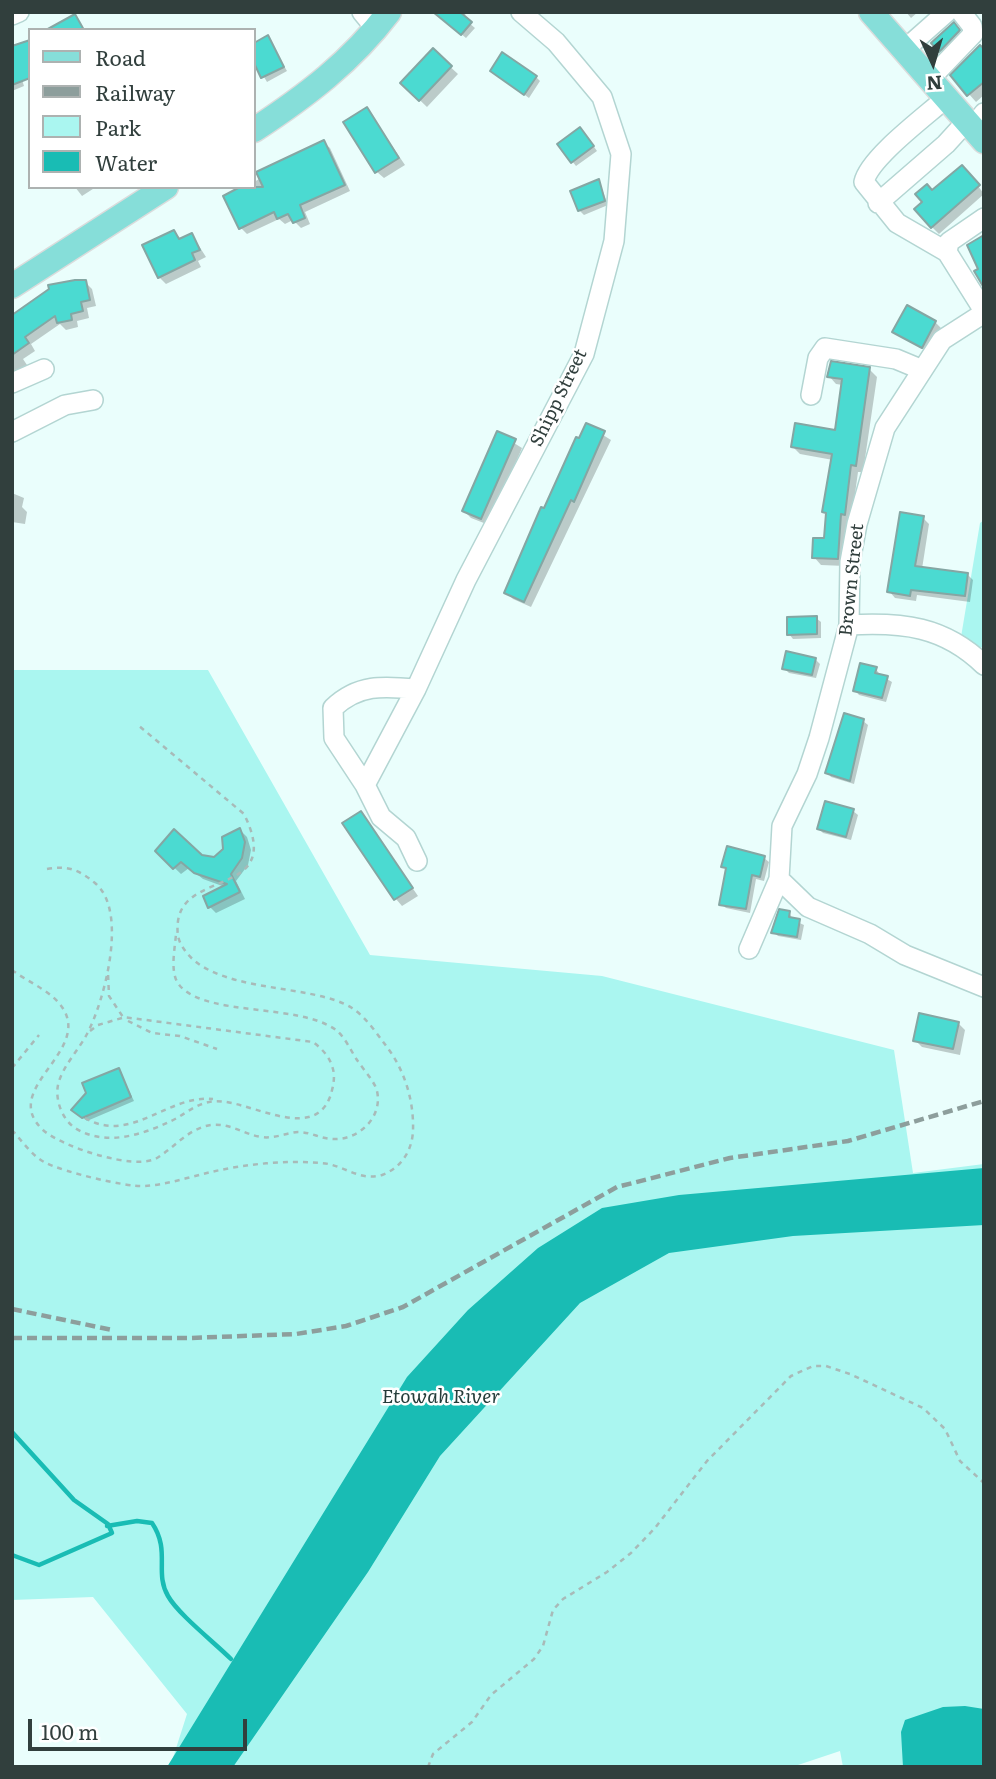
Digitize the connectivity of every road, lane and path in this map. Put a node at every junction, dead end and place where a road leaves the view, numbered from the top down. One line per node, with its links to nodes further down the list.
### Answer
1 (19, 12): 6 (street)
2 (520, 12): 26 (street, Shipp Street)
3 (870, 12): 8 (main road)
4 (947, 12): 8 (street)
5 (961, 12): 9 (street)
6 (12, 15)
7 (376, 18): 11 (main road)
8 (911, 43): 9 (main road)
9 (938, 89): 10 (main road); 13 (street)
10 (976, 126): 13 (street)
11 (256, 129)
12 (163, 189): 16 (main road)
13 (878, 203): 15 (street)
14 (984, 218): 15 (street)
15 (947, 252): 17 (street)
16 (12, 286)
17 (984, 312): 19 (street, Brown Street)
18 (44, 369): 20 (street)
19 (920, 369): 21 (street); 24 (street, Brown Street)
20 (12, 383)
21 (811, 395)
22 (93, 400): 23 (street)
23 (12, 432)
24 (849, 625): 25 (street); 31 (street, Brown Street)
25 (984, 665)
26 (416, 689): 28 (street, Shipp Street); 28 (street)
27 (138, 725): 32 (path)
28 (365, 785): 29 (street)
29 (417, 862)
30 (47, 869): 35 (path)
31 (779, 879): 33 (street, Brown Street); 36 (street)
32 (176, 931): 34 (path); 44 (path)
33 (749, 949)
34 (12, 970)
35 (108, 973): 37 (path); 38 (path)
36 (984, 987)
37 (123, 1017): 38 (path); 40 (path); 42 (path)
38 (88, 1033): 42 (path)
39 (39, 1035): 41 (path)
40 (217, 1049)
41 (12, 1068)
42 (220, 1100): 43 (path)
43 (85, 1118)
44 (12, 1130)
45 (984, 1482): 46 (path)
46 (428, 1767)

